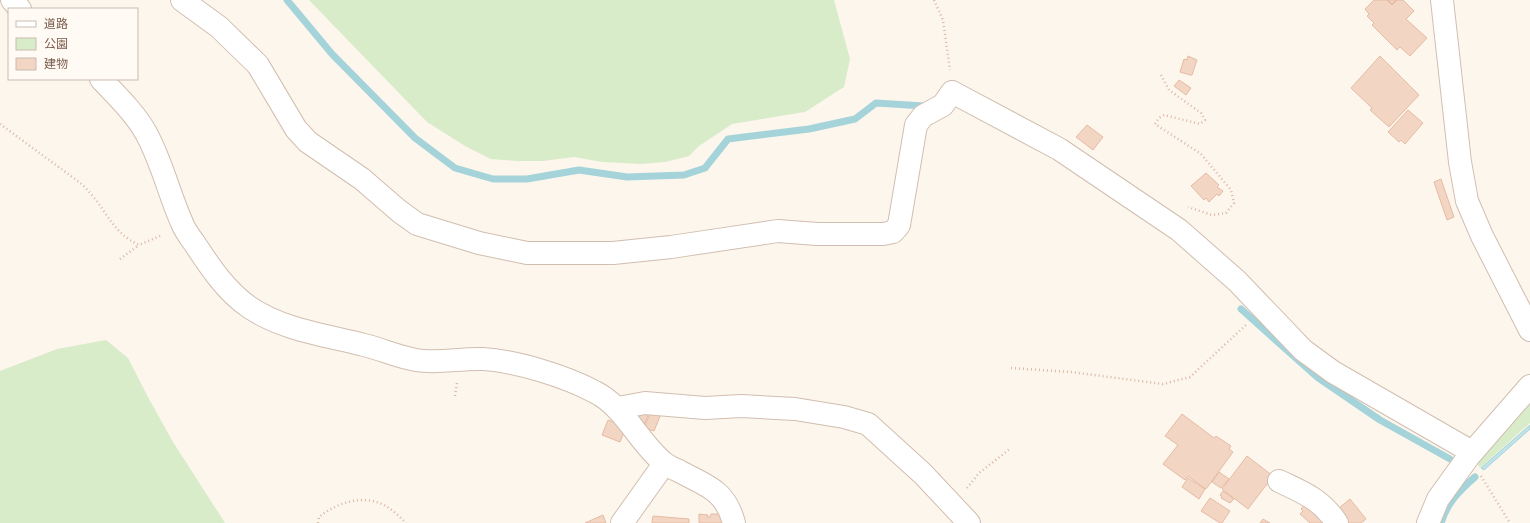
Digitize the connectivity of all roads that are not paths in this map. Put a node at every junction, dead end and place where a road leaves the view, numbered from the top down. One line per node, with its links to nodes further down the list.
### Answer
1 (12, 0): 4 (street)
2 (182, 0): 9 (street)
3 (1442, 0): 6 (street)
4 (19, 8)
5 (102, 80): 8 (street)
6 (1530, 330)
7 (1530, 386): 9 (street)
8 (618, 408): 10 (street); 14 (street)
9 (1469, 456): 16 (street)
10 (664, 464): 12 (street); 13 (street)
11 (1279, 481): 15 (street)
12 (622, 523)
13 (734, 523)
14 (970, 523)
15 (1337, 523)
16 (1428, 523)

